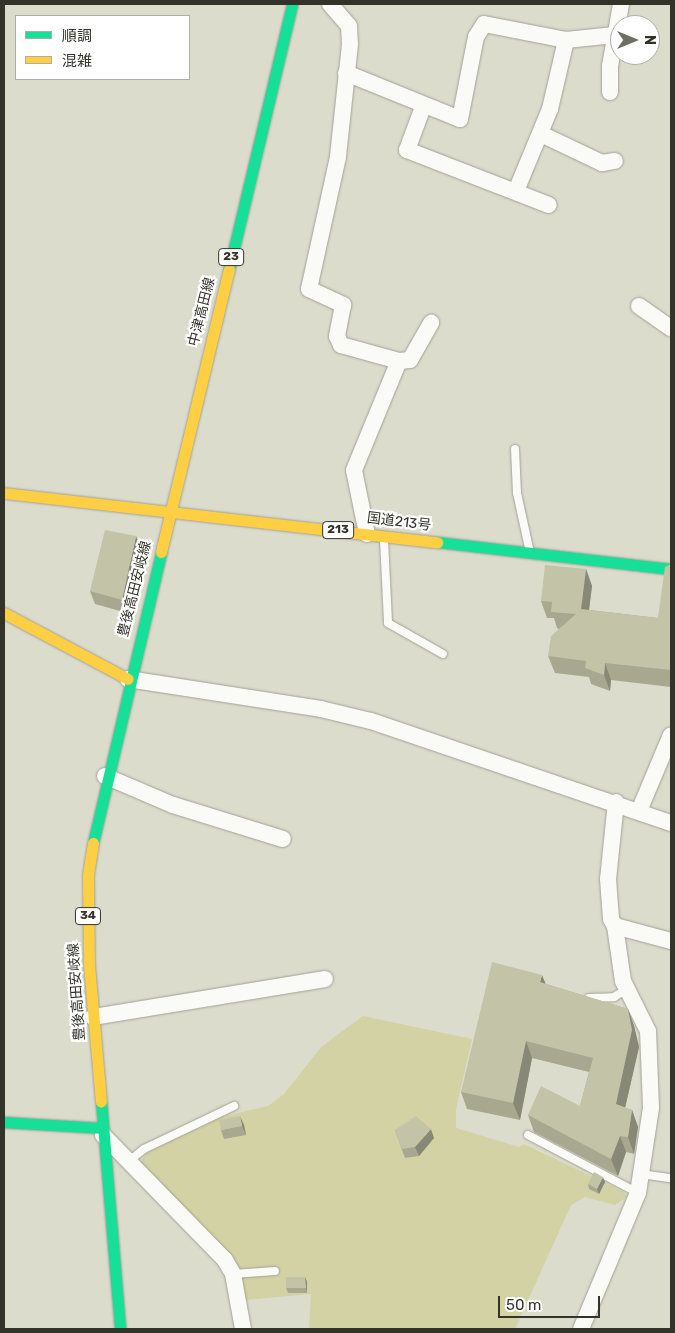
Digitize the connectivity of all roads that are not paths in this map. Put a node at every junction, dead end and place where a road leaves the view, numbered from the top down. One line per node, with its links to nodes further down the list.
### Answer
1 (292, 4): 19 (main road, 中津高田線 / 23)
2 (330, 4): 6 (street)
3 (610, 36): 4 (street)
4 (566, 40): 8 (street); 9 (street)
5 (613, 65): 7 (street)
6 (346, 73): 8 (street); 16 (street)
7 (610, 92)
8 (423, 107): 11 (street)
9 (541, 134): 10 (street); 11 (street)
10 (615, 161)
11 (516, 191): 12 (street)
12 (549, 205)
13 (639, 306): 15 (street)
14 (431, 323): 16 (street)
15 (671, 328)
16 (399, 361): 20 (street)
17 (515, 449): 22 (lane)
18 (4, 493): 19 (main road, 国道213号 / 213)
19 (169, 510): 20 (main road, 国道213号 / 213); 26 (main road, 豊後高田安岐線 / 34)
20 (367, 534): 21 (main road, 国道213号 / 213)
21 (384, 536): 22 (main road, 国道213号 / 213); 25 (lane)
22 (529, 552): 23 (main road, 国道213号 / 213)
23 (671, 569)
24 (4, 613): 26 (main road)
25 (443, 654)
26 (128, 679): 28 (main road, 豊後高田安岐線 / 34); 29 (street)
27 (671, 735): 30 (street)
28 (106, 776): 32 (street); 38 (main road, 豊後高田安岐線 / 34)
29 (616, 802): 30 (street); 33 (street)
30 (639, 811): 31 (street)
31 (671, 823)
32 (283, 838)
33 (615, 926): 34 (street); 36 (street)
34 (671, 941)
35 (325, 979): 38 (street)
36 (627, 989): 37 (lane); 44 (street)
37 (581, 996)
38 (93, 1017): 41 (main road, 豊後高田安岐線 / 34)
39 (234, 1106): 43 (lane)
40 (4, 1122): 41 (main road)
41 (103, 1132): 43 (street); 49 (main road, 豊後高田安岐線 / 34)
42 (528, 1135): 46 (lane)
43 (129, 1161): 48 (street)
44 (641, 1174): 45 (lane); 46 (street)
45 (671, 1178)
46 (638, 1193): 51 (street)
47 (275, 1272): 48 (lane)
48 (233, 1274): 50 (street)
49 (120, 1329)
50 (242, 1329)
51 (581, 1329)

